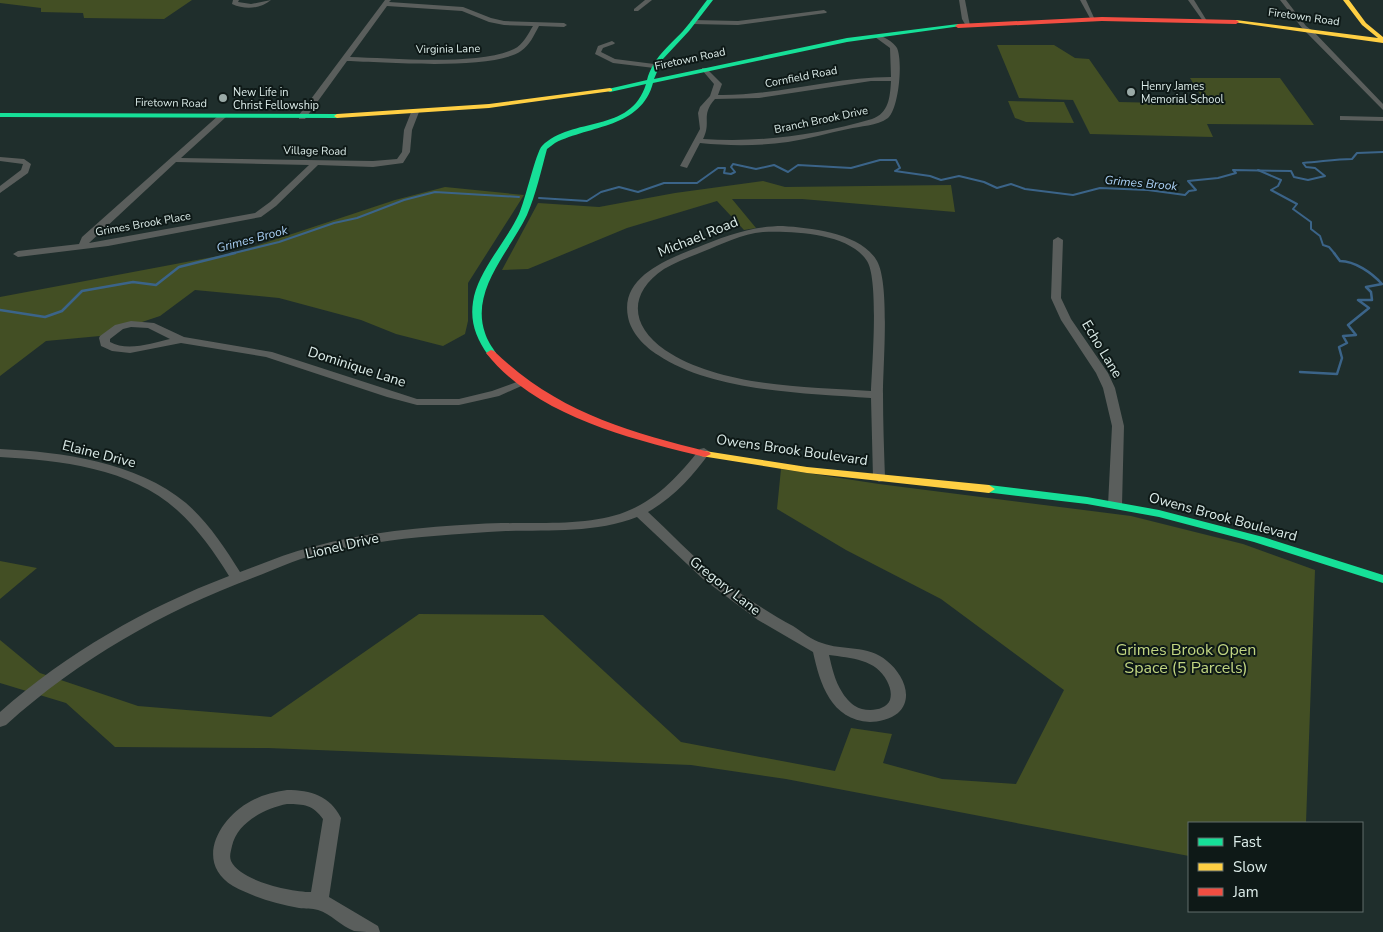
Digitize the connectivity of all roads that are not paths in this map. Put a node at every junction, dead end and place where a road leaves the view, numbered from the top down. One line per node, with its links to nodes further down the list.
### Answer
1 (236, 0): 2 (street)
2 (268, 0)
3 (649, 0): 11 (street)
4 (710, 0): 15 (street)
5 (962, 0): 16 (street)
6 (1084, 0): 13 (street)
7 (1191, 0): 14 (street)
8 (1283, 0): 19 (street)
9 (1346, 0): 21 (street)
10 (386, 2): 17 (street); 23 (street)
11 (636, 10)
12 (824, 12): 15 (street)
13 (1093, 19): 14 (street, Firetown Road); 16 (street, Firetown Road)
14 (1205, 20): 19 (street, Firetown Road)
15 (693, 22): 24 (street)
16 (971, 22): 20 (street, Firetown Road)
17 (537, 24): 18 (street); 23 (street, Virginia Lane)
18 (564, 25)
19 (1309, 30): 21 (street, Firetown Road); 29 (street)
20 (877, 36): 25 (street, Firetown Road); 26 (street, Branch Brook Drive)
21 (1383, 41)
22 (612, 43): 24 (street)
23 (344, 59): 33 (street)
24 (654, 66): 27 (street, Owens Brook Boulevard)
25 (704, 69): 27 (street, Firetown Road); 28 (street)
26 (894, 79): 28 (street, Cornfield Road); 36 (street, Branch Brook Drive)
27 (652, 80): 30 (street, Firetown Road); 46 (street, Owens Brook Boulevard)
28 (713, 97): 36 (street)
29 (1383, 108)
30 (415, 112): 33 (street, Firetown Road); 39 (street, Village Road)
31 (0, 115): 32 (street, Firetown Road)
32 (222, 116): 33 (street, Firetown Road); 38 (street, Grimes Brook Place)
33 (302, 117)
34 (1343, 118): 35 (street)
35 (1383, 119)
36 (699, 141): 40 (street)
37 (0, 159): 41 (street)
38 (176, 160): 39 (street, Village Road); 43 (street, Grimes Brook Place)
39 (317, 162): 43 (street, Grimes Brook Place)
40 (684, 166)
41 (0, 190)
42 (1058, 240): 51 (street, Echo Lane)
43 (83, 246): 44 (street)
44 (18, 254)
45 (181, 340): 45 (street, Dominique Lane); 46 (street, Dominique Lane)
46 (522, 383): 48 (street, Owens Brook Boulevard)
47 (877, 394): 47 (street, Michael Road); 50 (street, Michael Road)
48 (704, 452): 50 (street, Owens Brook Boulevard); 52 (street, Lionel Drive)
49 (0, 453): 53 (street, Elaine Drive)
50 (879, 478): 51 (street, Owens Brook Boulevard)
51 (1115, 505): 54 (street, Owens Brook Boulevard)
52 (639, 511): 53 (street, Lionel Drive); 55 (street, Gregory Lane)
53 (237, 578): 56 (street, Lionel Drive)
54 (1383, 579)
55 (820, 649): 55 (street, Gregory Lane)
56 (0, 721)
57 (319, 902): 57 (street); 58 (street)
58 (371, 932)

